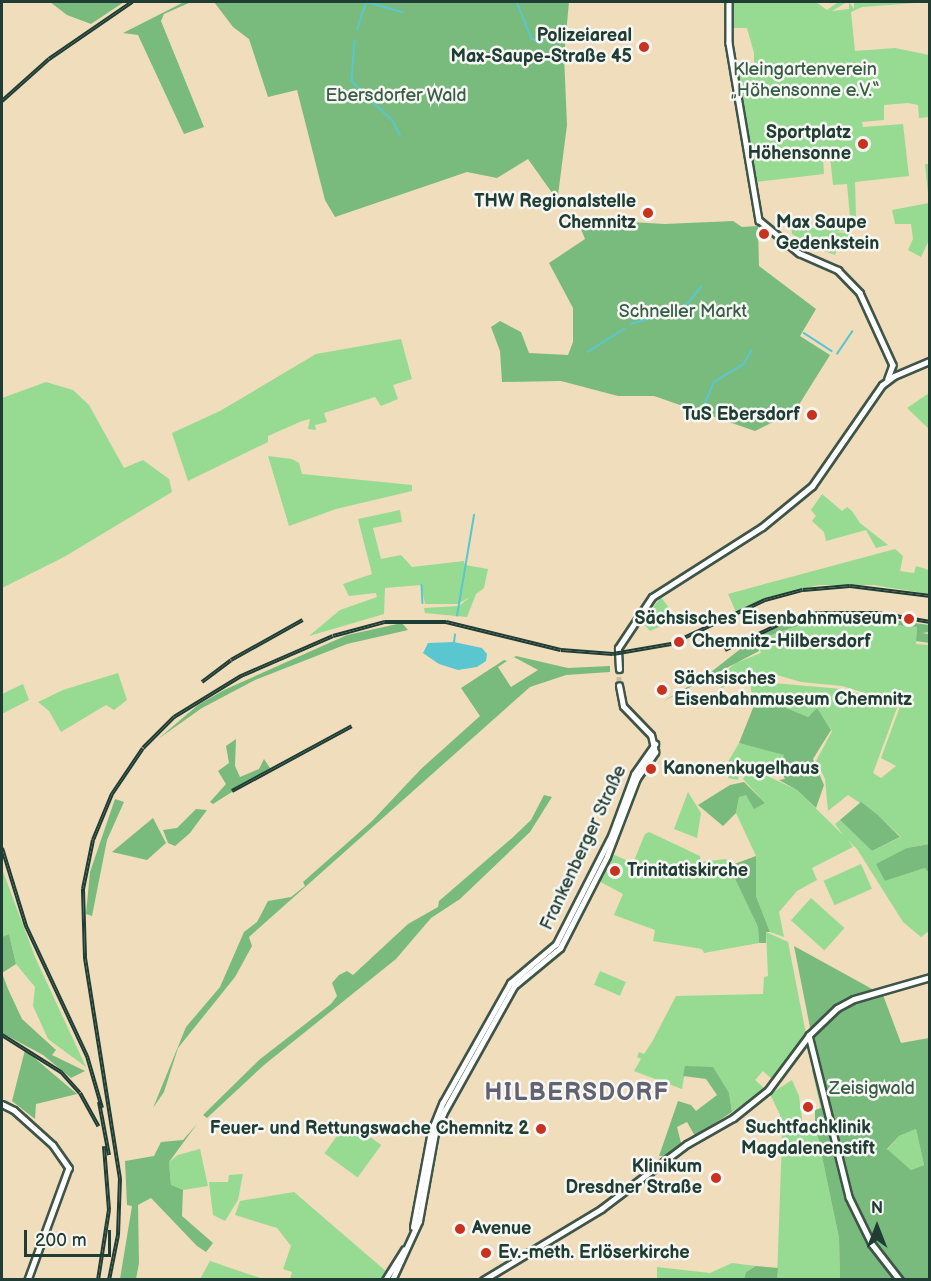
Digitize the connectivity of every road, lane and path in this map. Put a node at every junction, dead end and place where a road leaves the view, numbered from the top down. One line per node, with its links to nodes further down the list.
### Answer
1 (729, 2): 3 (street)
2 (930, 361): 3 (main road)
3 (888, 379): 4 (main road)
4 (619, 669)
5 (619, 686): 6 (main road)
6 (655, 744): 11 (main road, Frankenberger Straße); 12 (main road, Frankenberger Straße)
7 (930, 977): 8 (main road)
8 (809, 1035): 13 (main road); 14 (street)
9 (2, 1104): 10 (street)
10 (28, 1280)
11 (386, 1280)
12 (392, 1280)
13 (483, 1280)
14 (900, 1280)

